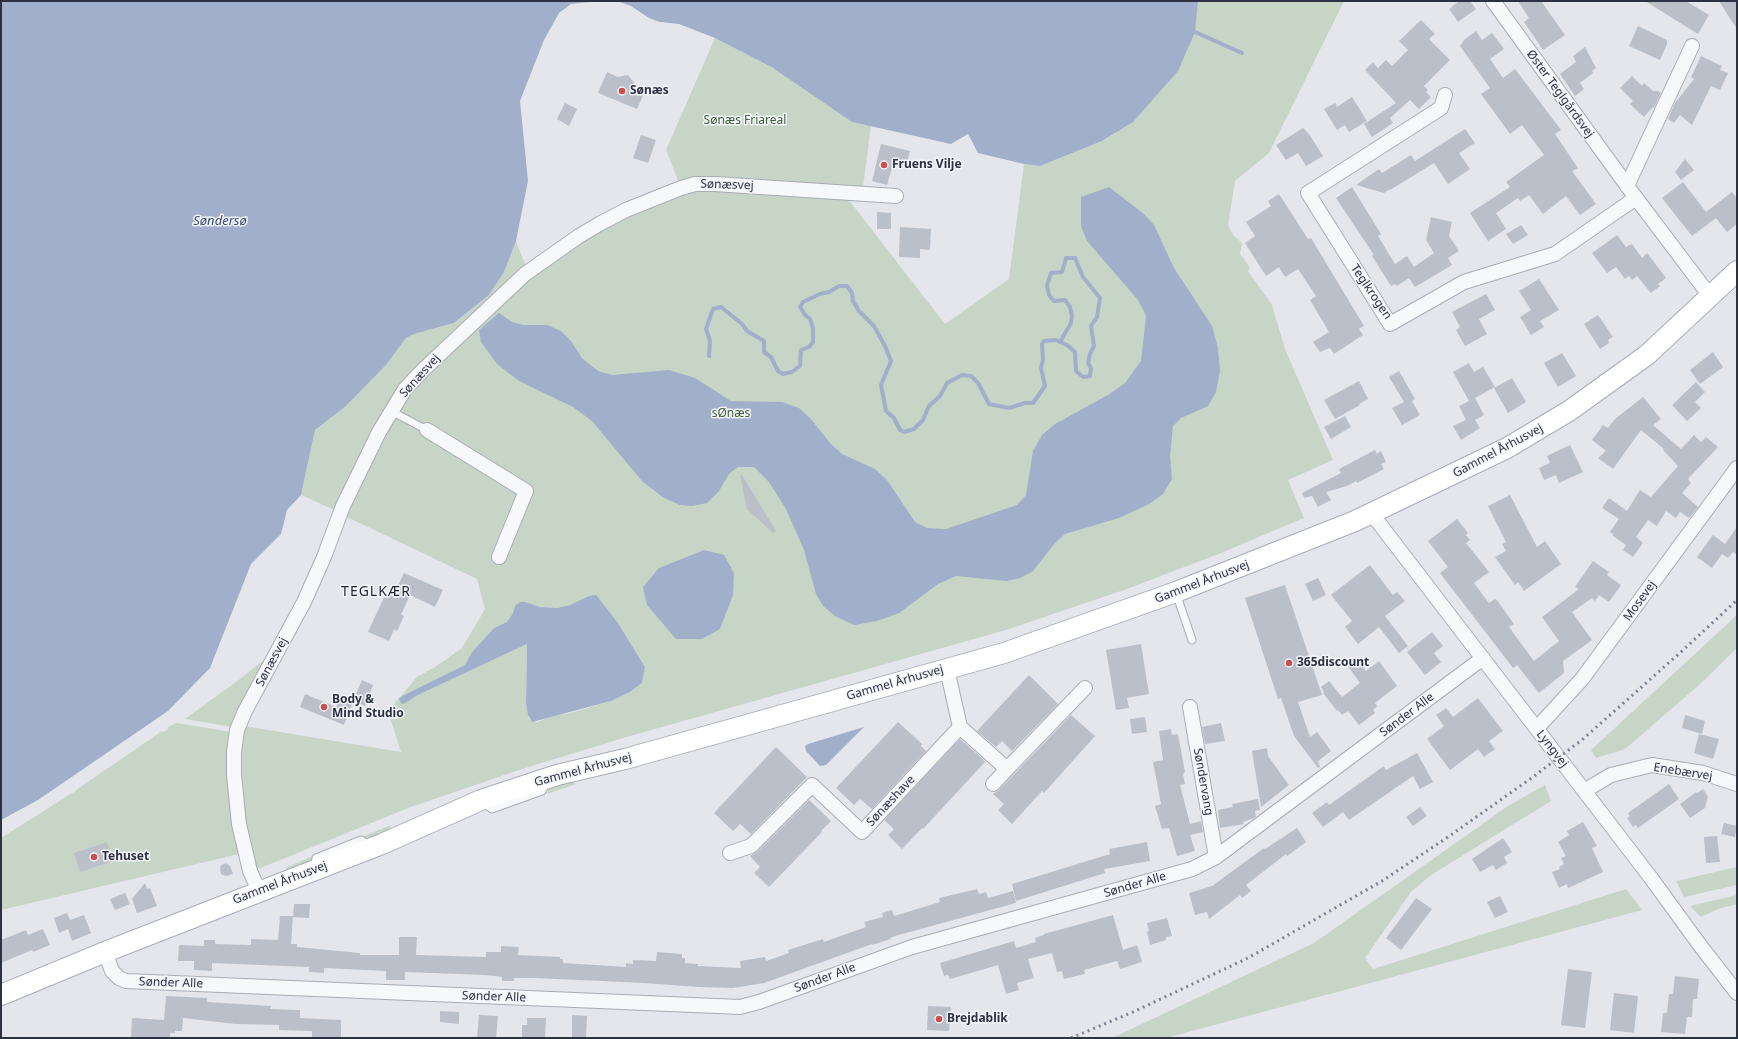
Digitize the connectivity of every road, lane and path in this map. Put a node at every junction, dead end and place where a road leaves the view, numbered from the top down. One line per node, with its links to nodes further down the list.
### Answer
1 (1493, 1): 4 (street, Øster Teglgårdsvej)
2 (1692, 46): 4 (street)
3 (1445, 95): 6 (street, Teglkrogen)
4 (1627, 186): 6 (street, Øster Teglgårdsvej)
5 (896, 196): 9 (street, Sønæsvej)
6 (1636, 198): 8 (street, Øster Teglgårdsvej)
7 (1737, 271): 8 (street, Gammel Århusvej)
8 (1710, 296): 12 (street, Gammel Århusvej)
9 (391, 412): 10 (lane); 28 (street, Sønæsvej)
10 (427, 430): 13 (street)
11 (1737, 468): 21 (street, Mosevej)
12 (1372, 514): 14 (street, Gammel Århusvej); 16 (street, Lyngvej)
13 (499, 557)
14 (1176, 592): 15 (lane); 17 (street, Gammel Århusvej)
15 (1192, 640)
16 (1483, 658): 21 (street, Lyngvej); 27 (street, Sønder Alle)
17 (947, 669): 20 (street); 28 (street, Gammel Århusvej)
18 (1085, 688): 22 (street)
19 (1190, 707): 27 (street, Søndervang)
20 (960, 727): 22 (street); 26 (street, Sønæshave)
21 (1536, 728): 25 (street, Lyngvej)
22 (1007, 769): 23 (street)
23 (993, 784)
24 (1737, 784): 25 (street, Enebærvej)
25 (1584, 791): 30 (street, Lyngvej)
26 (730, 853)
27 (1216, 857): 29 (street, Sønder Alle)
28 (259, 891): 29 (street, Gammel Århusvej)
29 (105, 952): 31 (street, Gammel Århusvej)
30 (1735, 987)
31 (1, 995)

